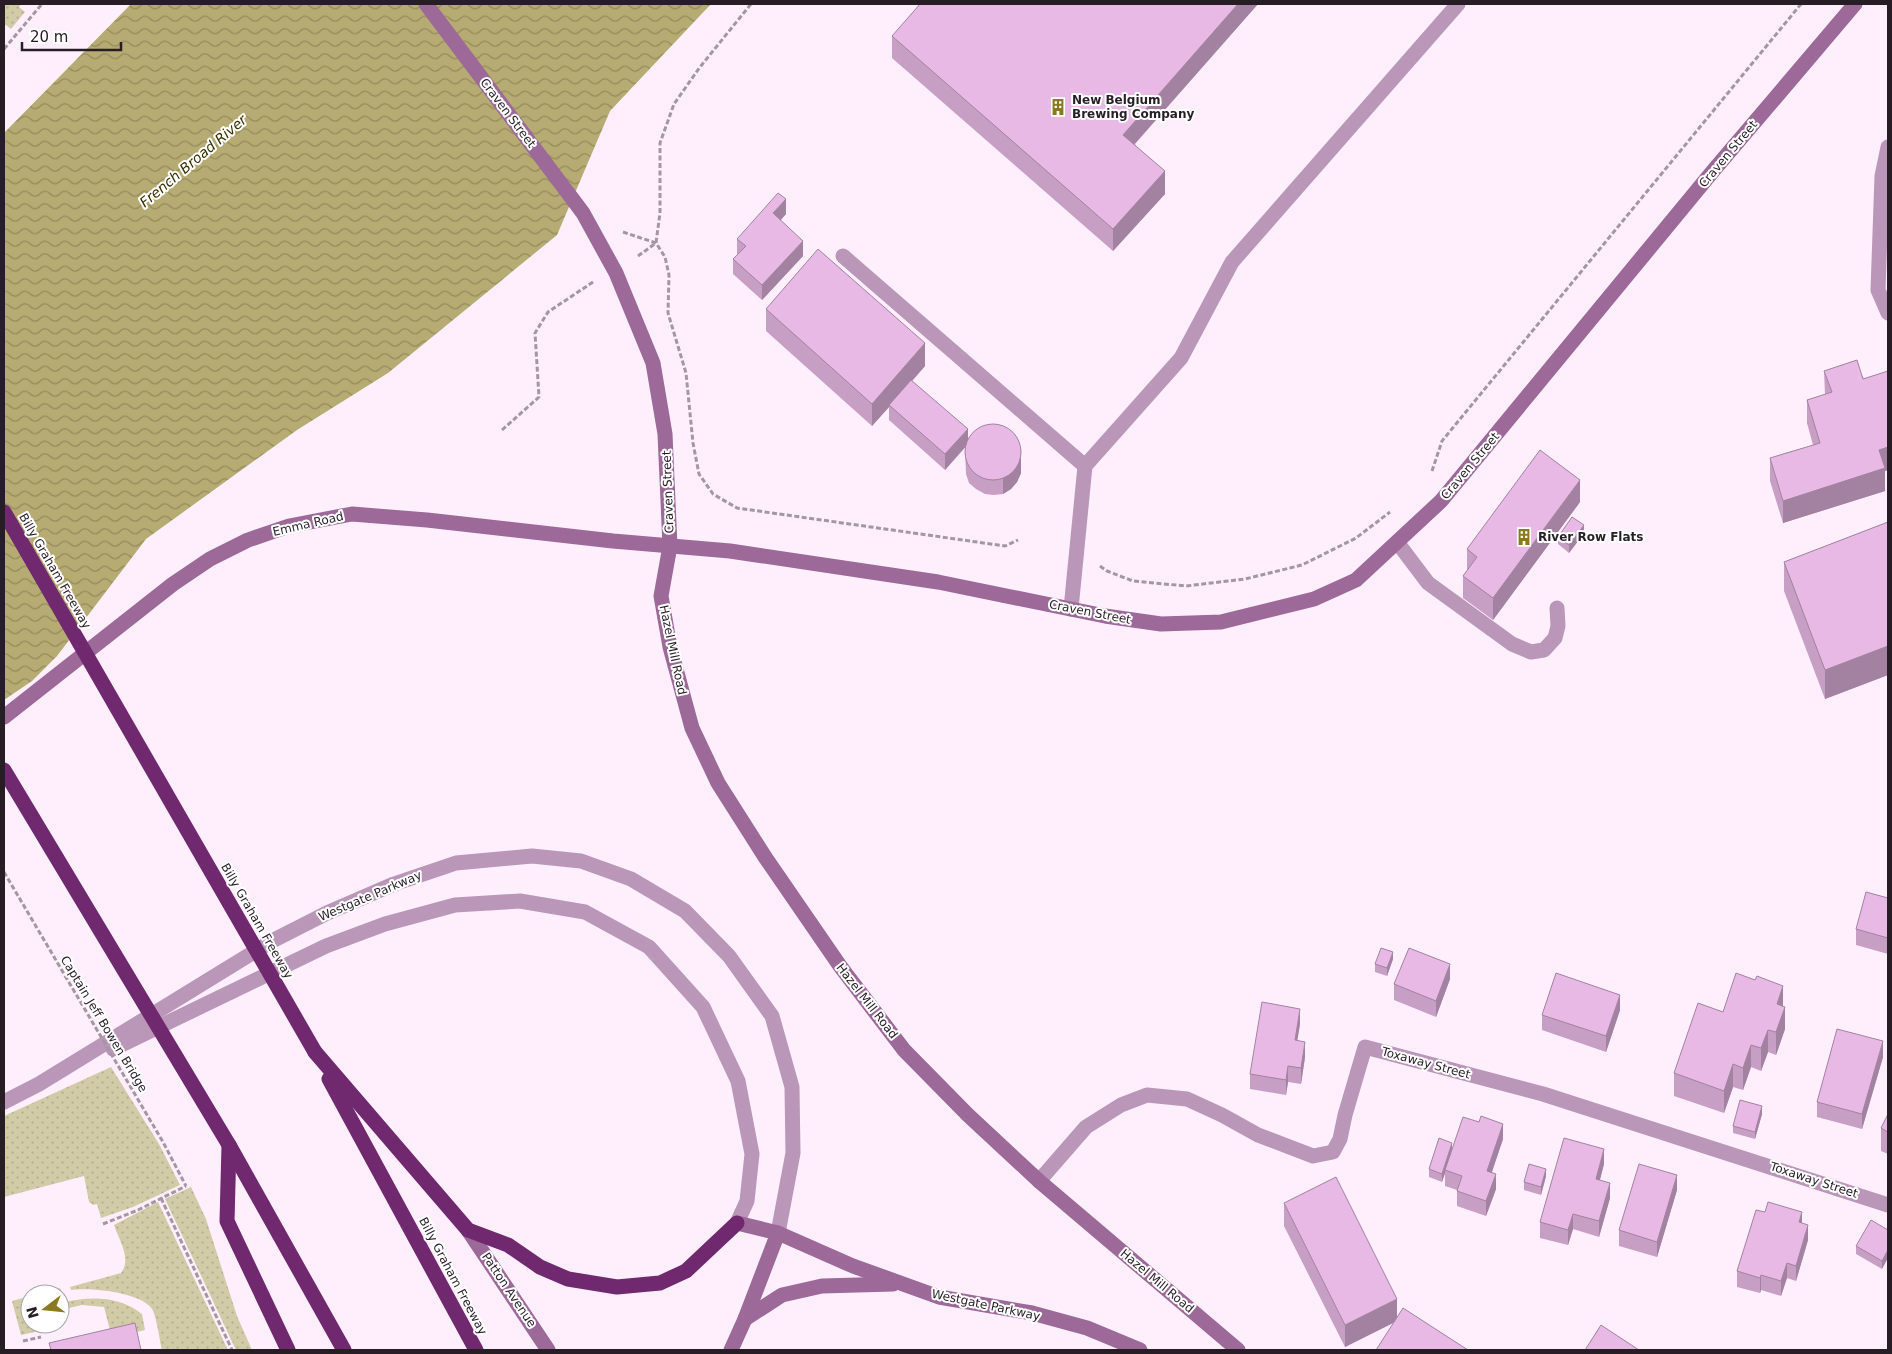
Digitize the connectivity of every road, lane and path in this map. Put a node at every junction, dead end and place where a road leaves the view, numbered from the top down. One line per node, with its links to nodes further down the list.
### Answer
1 (42, 4): 7 (path)
2 (426, 4): 21 (street, Craven Street)
3 (751, 4): 9 (path)
4 (1458, 4): 15 (street)
5 (1801, 4): 16 (path)
6 (1855, 4): 20 (street, Craven Street)
7 (4, 49)
8 (1888, 147): 13 (street)
9 (656, 243): 10 (path); 19 (path)
10 (638, 256)
11 (843, 256): 15 (street)
12 (593, 282): 14 (path)
13 (1888, 313)
14 (502, 430)
15 (1085, 466): 24 (street)
16 (1431, 472)
17 (1394, 508): 22 (path)
18 (4, 512): 28 (highway, Billy Graham Freeway, bridge)
19 (1018, 540)
20 (1397, 542): 23 (street); 24 (street, Craven Street)
21 (670, 546): 24 (street, Craven Street); 25 (street, Emma Road); 32 (street, Hazel Mill Road)
22 (1094, 561)
23 (1557, 608)
24 (1071, 609)
25 (4, 716)
26 (4, 770): 31 (highway, bridge)
27 (4, 872): 33 (path, Captain Jeff Bowen Bridge, bridge)
28 (315, 1052): 37 (highway); 46 (highway, Billy Graham Freeway)
29 (39, 1084): 30 (street, Westgate Parkway); 35 (street); 38 (street, Westgate Parkway)
30 (4, 1102)
31 (229, 1145): 44 (highway); 45 (highway)
32 (1039, 1181): 34 (street, Toxaway Street); 50 (street, Hazel Mill Road)
33 (161, 1198): 36 (path); 43 (path)
34 (1888, 1204)
35 (738, 1223): 37 (highway); 38 (street, Westgate Parkway)
36 (102, 1224)
37 (468, 1230): 47 (street, Patton Avenue)
38 (778, 1233): 39 (street, Westgate Parkway); 40 (street)
39 (901, 1284): 40 (street); 49 (street, Westgate Parkway)
40 (745, 1319): 48 (street)
41 (41, 1337): 42 (path)
42 (23, 1341)
43 (232, 1350)
44 (288, 1350)
45 (344, 1350)
46 (476, 1350)
47 (548, 1350)
48 (730, 1350)
49 (1140, 1350)
50 (1238, 1350)

